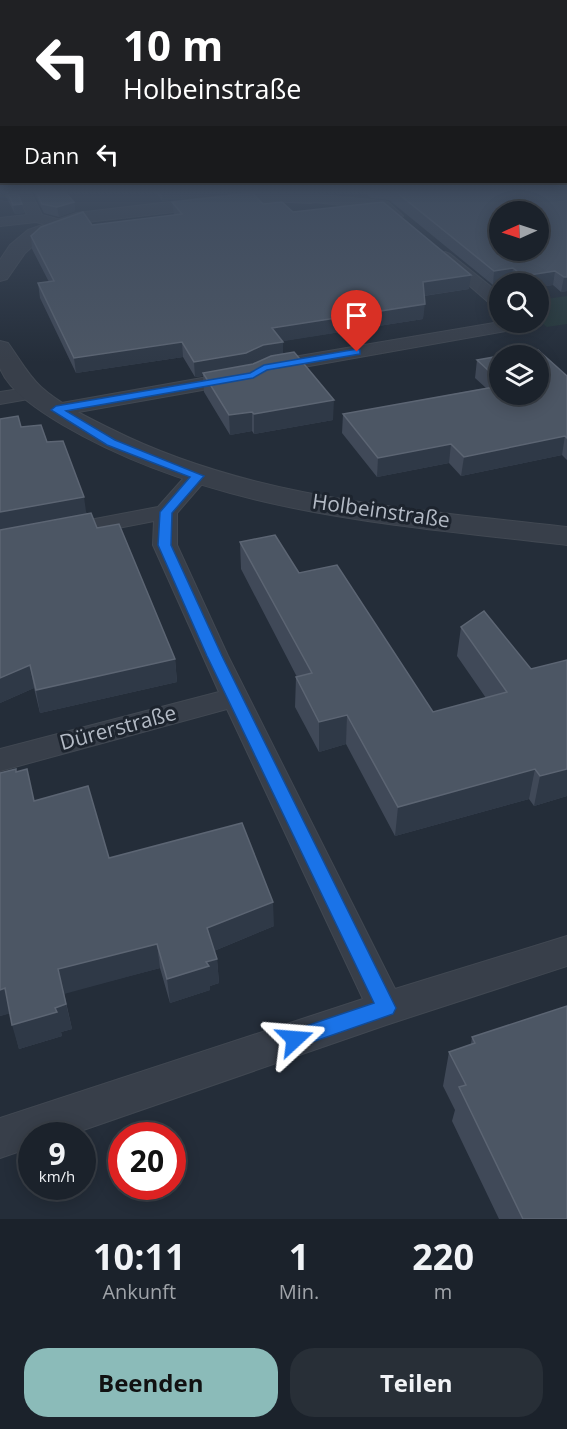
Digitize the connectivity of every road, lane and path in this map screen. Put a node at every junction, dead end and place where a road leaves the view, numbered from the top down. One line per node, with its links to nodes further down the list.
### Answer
1 (18, 248): 3 (street)
2 (437, 250): 4 (lane)
3 (0, 275)
4 (489, 294)
5 (489, 328): 9 (lane)
6 (0, 348): 7 (street, Holbeinstraße)
7 (33, 393): 8 (lane); 9 (street, Holbeinstraße)
8 (0, 398)
9 (56, 410): 10 (street, Holbeinstraße)
10 (198, 476): 11 (lane); 12 (street, Holbeinstraße)
11 (166, 512): 13 (lane); 14 (lane)
12 (567, 536)
13 (0, 544)
14 (236, 697): 15 (lane, Dürerstraße); 17 (lane)
15 (0, 760)
16 (567, 951): 17 (lane)
17 (386, 1008): 18 (lane)
18 (0, 1138)

